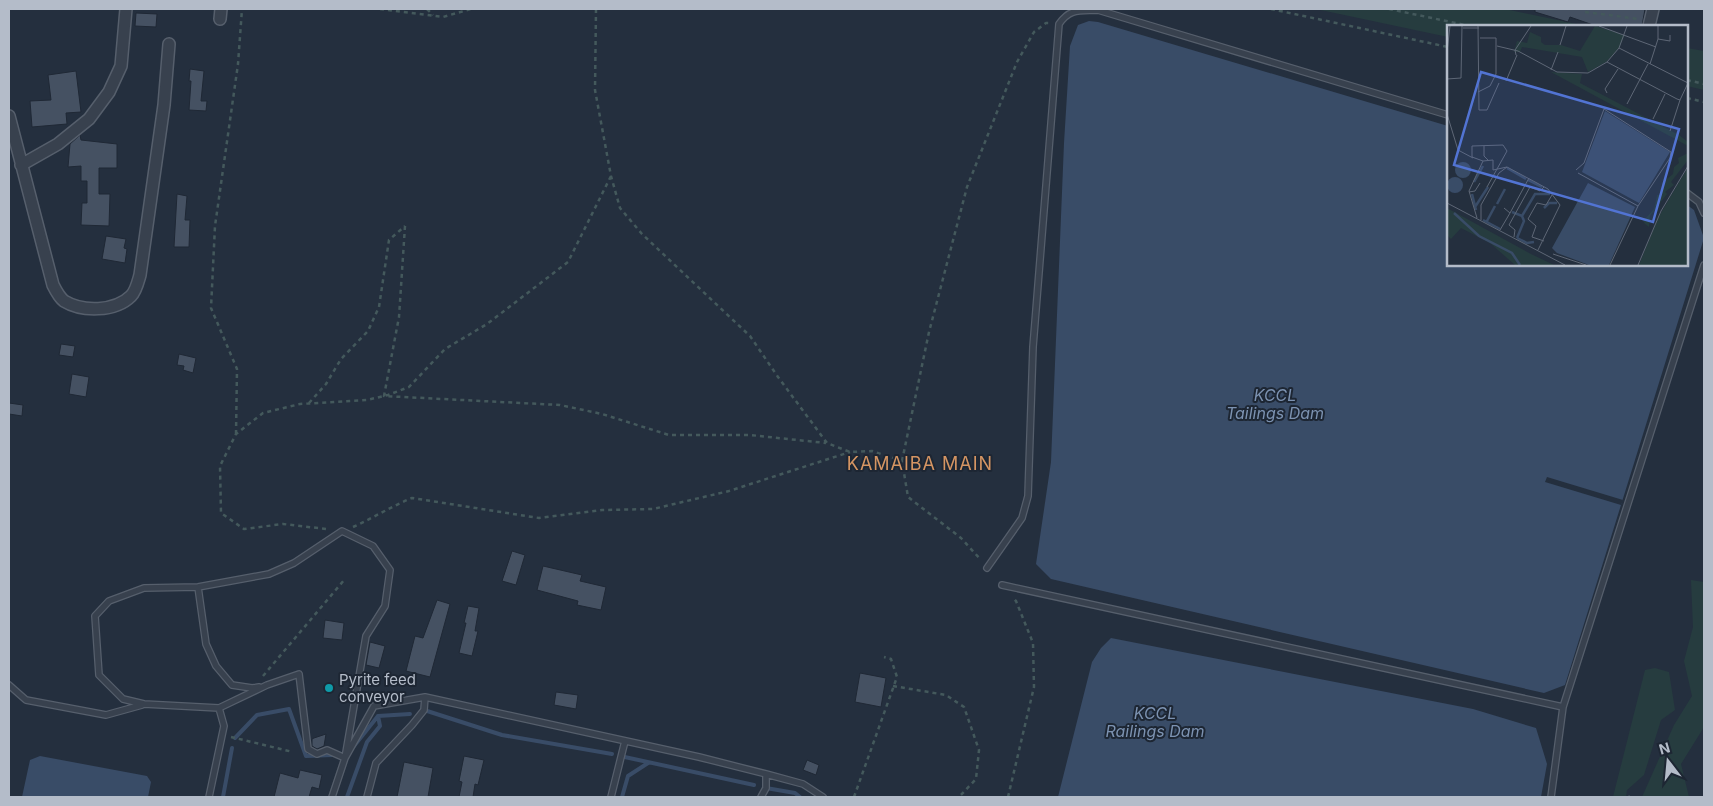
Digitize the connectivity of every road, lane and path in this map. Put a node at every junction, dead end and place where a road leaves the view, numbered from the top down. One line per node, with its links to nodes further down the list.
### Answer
1 (126, 9): 23 (street)
2 (242, 9): 30 (path)
3 (380, 9): 11 (path)
4 (428, 9): 11 (path)
5 (471, 9): 11 (path)
6 (596, 9): 24 (path)
7 (1271, 9): 16 (path)
8 (1389, 9): 14 (path)
9 (1653, 9): 13 (street)
10 (1585, 12): 13 (path)
11 (434, 16)
12 (1059, 24): 21 (lane); 33 (path); 35 (lane)
13 (1650, 24)
14 (1465, 25)
15 (169, 44): 23 (street)
16 (1447, 46)
17 (1688, 80): 18 (path)
18 (1704, 84)
19 (1688, 98): 20 (path)
20 (1704, 102)
21 (1447, 115)
22 (9, 116): 23 (street)
23 (21, 165)
24 (611, 176): 28 (path); 31 (path)
25 (1688, 194): 26 (lane)
26 (1704, 213)
27 (1704, 265): 46 (lane)
28 (384, 396): 29 (path); 29 (path); 31 (path)
29 (308, 404): 30 (path)
30 (236, 434): 34 (path)
31 (827, 443): 32 (path)
32 (850, 452): 33 (path); 34 (path)
33 (902, 461): 35 (path)
34 (342, 531): 38 (lane); 51 (lane)
35 (987, 568)
36 (345, 579): 43 (path)
37 (1002, 585): 46 (lane); 61 (path)
38 (198, 587): 43 (lane); 45 (lane)
39 (884, 657): 42 (path)
40 (9, 685): 45 (lane)
41 (266, 686): 43 (lane); 47 (lane); 51 (lane)
42 (893, 686): 59 (path); 60 (path)
43 (252, 688)
44 (425, 697): 49 (lane); 51 (lane); 55 (lane)
45 (144, 704): 47 (lane)
46 (1563, 707): 62 (lane)
47 (219, 708): 48 (lane)
48 (222, 734): 50 (path); 53 (lane)
49 (625, 741): 52 (lane); 56 (lane)
50 (293, 752)
51 (345, 758): 54 (lane)
52 (766, 774): 57 (lane); 58 (lane)
53 (209, 797)
54 (332, 797)
55 (367, 797)
56 (611, 797)
57 (761, 797)
58 (823, 797)
59 (854, 797)
60 (959, 797)
61 (1008, 797)
62 (1551, 797)

